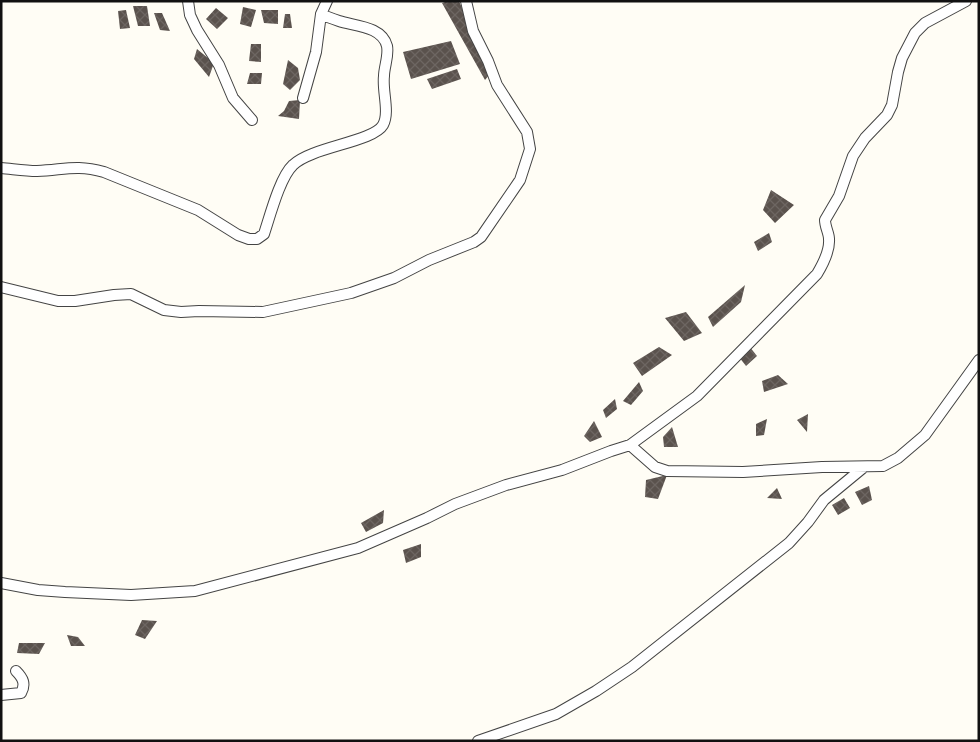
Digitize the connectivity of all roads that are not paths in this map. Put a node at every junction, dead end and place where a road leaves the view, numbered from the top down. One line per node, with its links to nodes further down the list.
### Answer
1 (188, 1): 7 (street)
2 (326, 1): 5 (street)
3 (466, 1): 9 (street)
4 (966, 1): 11 (street)
5 (321, 14): 6 (street); 8 (street)
6 (303, 98)
7 (252, 120)
8 (1, 168)
9 (1, 287)
10 (979, 360): 12 (street)
11 (630, 445): 12 (street); 13 (street)
12 (864, 467): 16 (street)
13 (1, 583)
14 (16, 671): 15 (street)
15 (1, 695)
16 (478, 741)

